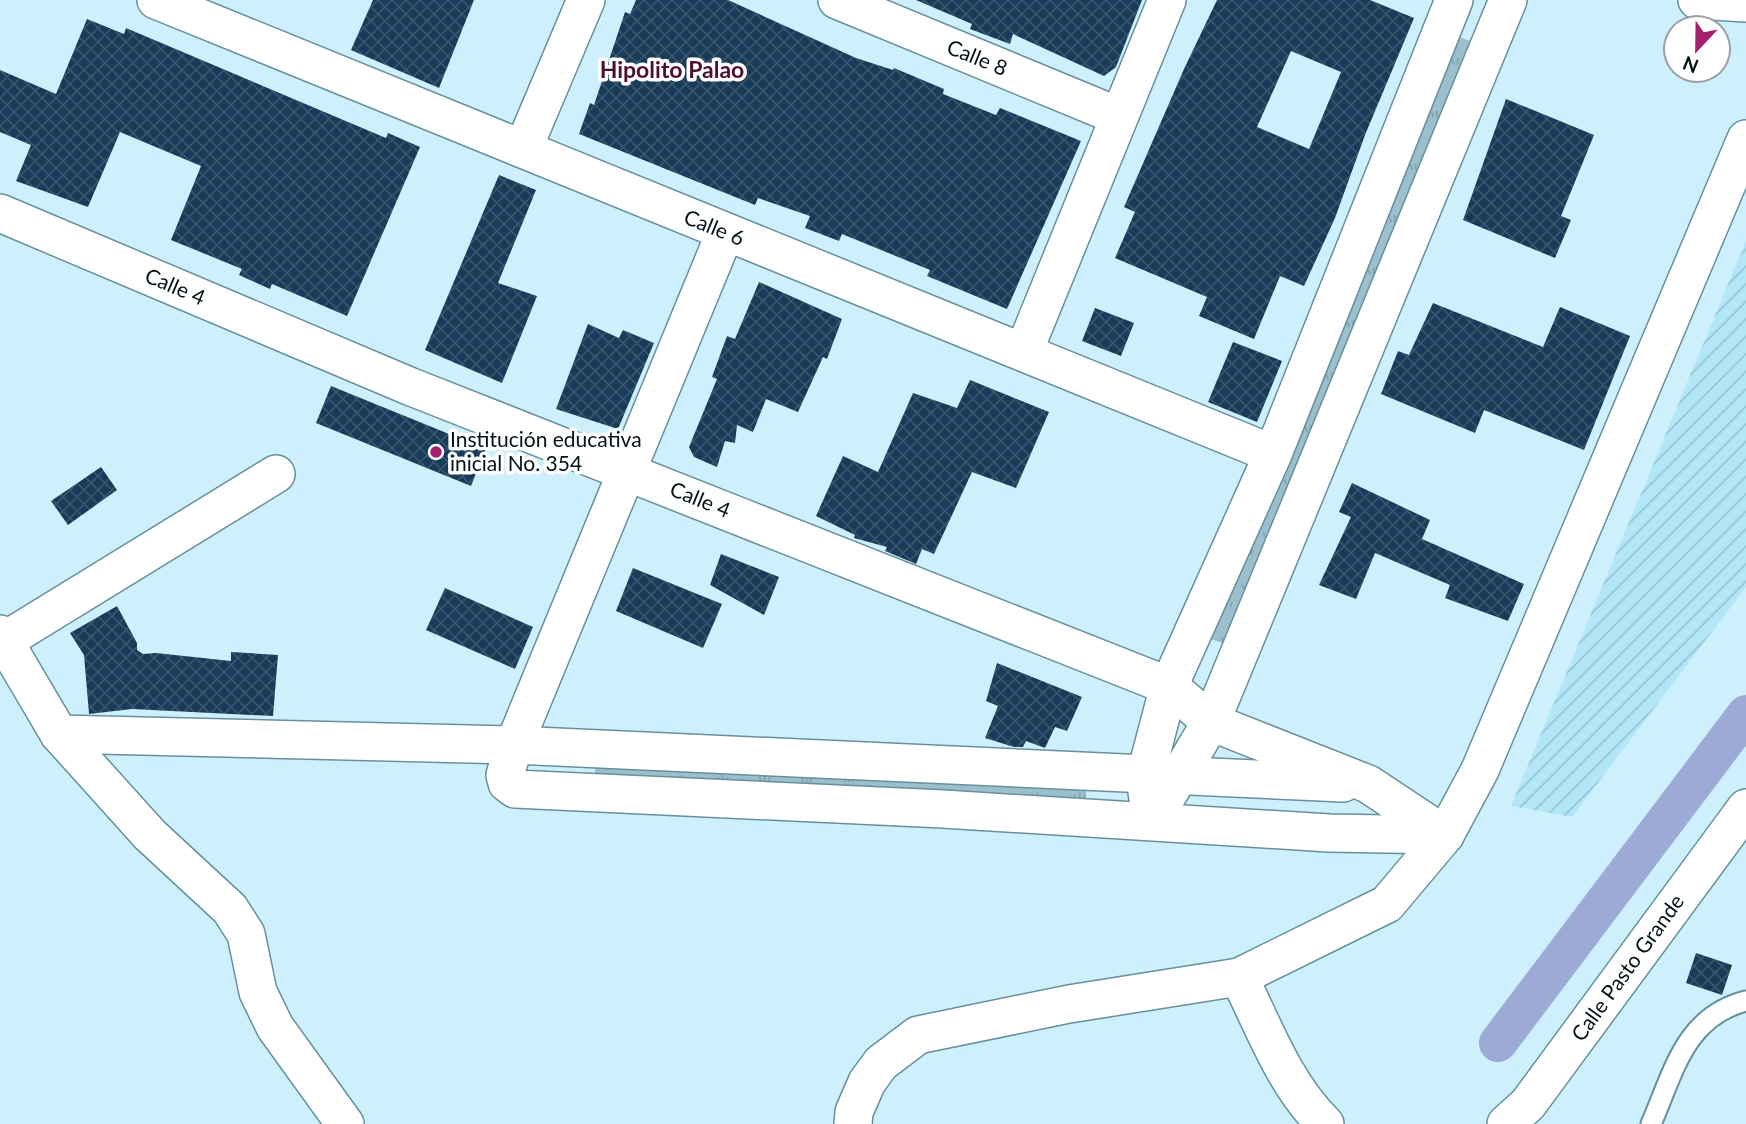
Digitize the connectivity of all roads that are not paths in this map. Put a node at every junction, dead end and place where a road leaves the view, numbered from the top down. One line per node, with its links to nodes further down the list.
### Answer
1 (156, 0): 11 (street, Calle 6)
2 (586, 0): 11 (street)
3 (837, 0): 9 (street, Calle 8)
4 (1167, 0): 9 (street)
5 (1454, 0): 15 (street)
6 (1508, 0): 20 (street)
7 (1697, 0): 8 (street)
8 (1746, 3)
9 (1118, 116): 14 (street)
10 (1746, 139): 27 (street)
11 (523, 149): 13 (street, Calle 6)
12 (0, 213): 16 (street, Calle 4)
13 (725, 233): 14 (street, Calle 6); 16 (street)
14 (1024, 351): 15 (street, Calle 6)
15 (1273, 454): 19 (street)
16 (625, 471): 19 (street, Calle 4); 22 (street)
17 (276, 474): 18 (street)
18 (2, 637): 21 (street)
19 (1169, 686): 20 (street, Calle 4); 23 (street)
20 (1211, 722): 23 (street); 24 (street, Calle 4)
21 (59, 734): 22 (street); 30 (street)
22 (514, 745): 23 (street); 26 (street)
23 (1161, 777): 24 (street); 26 (street)
24 (1368, 784): 27 (street, Calle 4)
25 (1746, 808): 33 (street, Calle Pasto Grande)
26 (1152, 821): 27 (street)
27 (1445, 835): 28 (street)
28 (1240, 977): 31 (street); 32 (street)
29 (1746, 1001): 34 (lane)
30 (345, 1124)
31 (853, 1124)
32 (1325, 1124)
33 (1506, 1124)
34 (1651, 1124)

